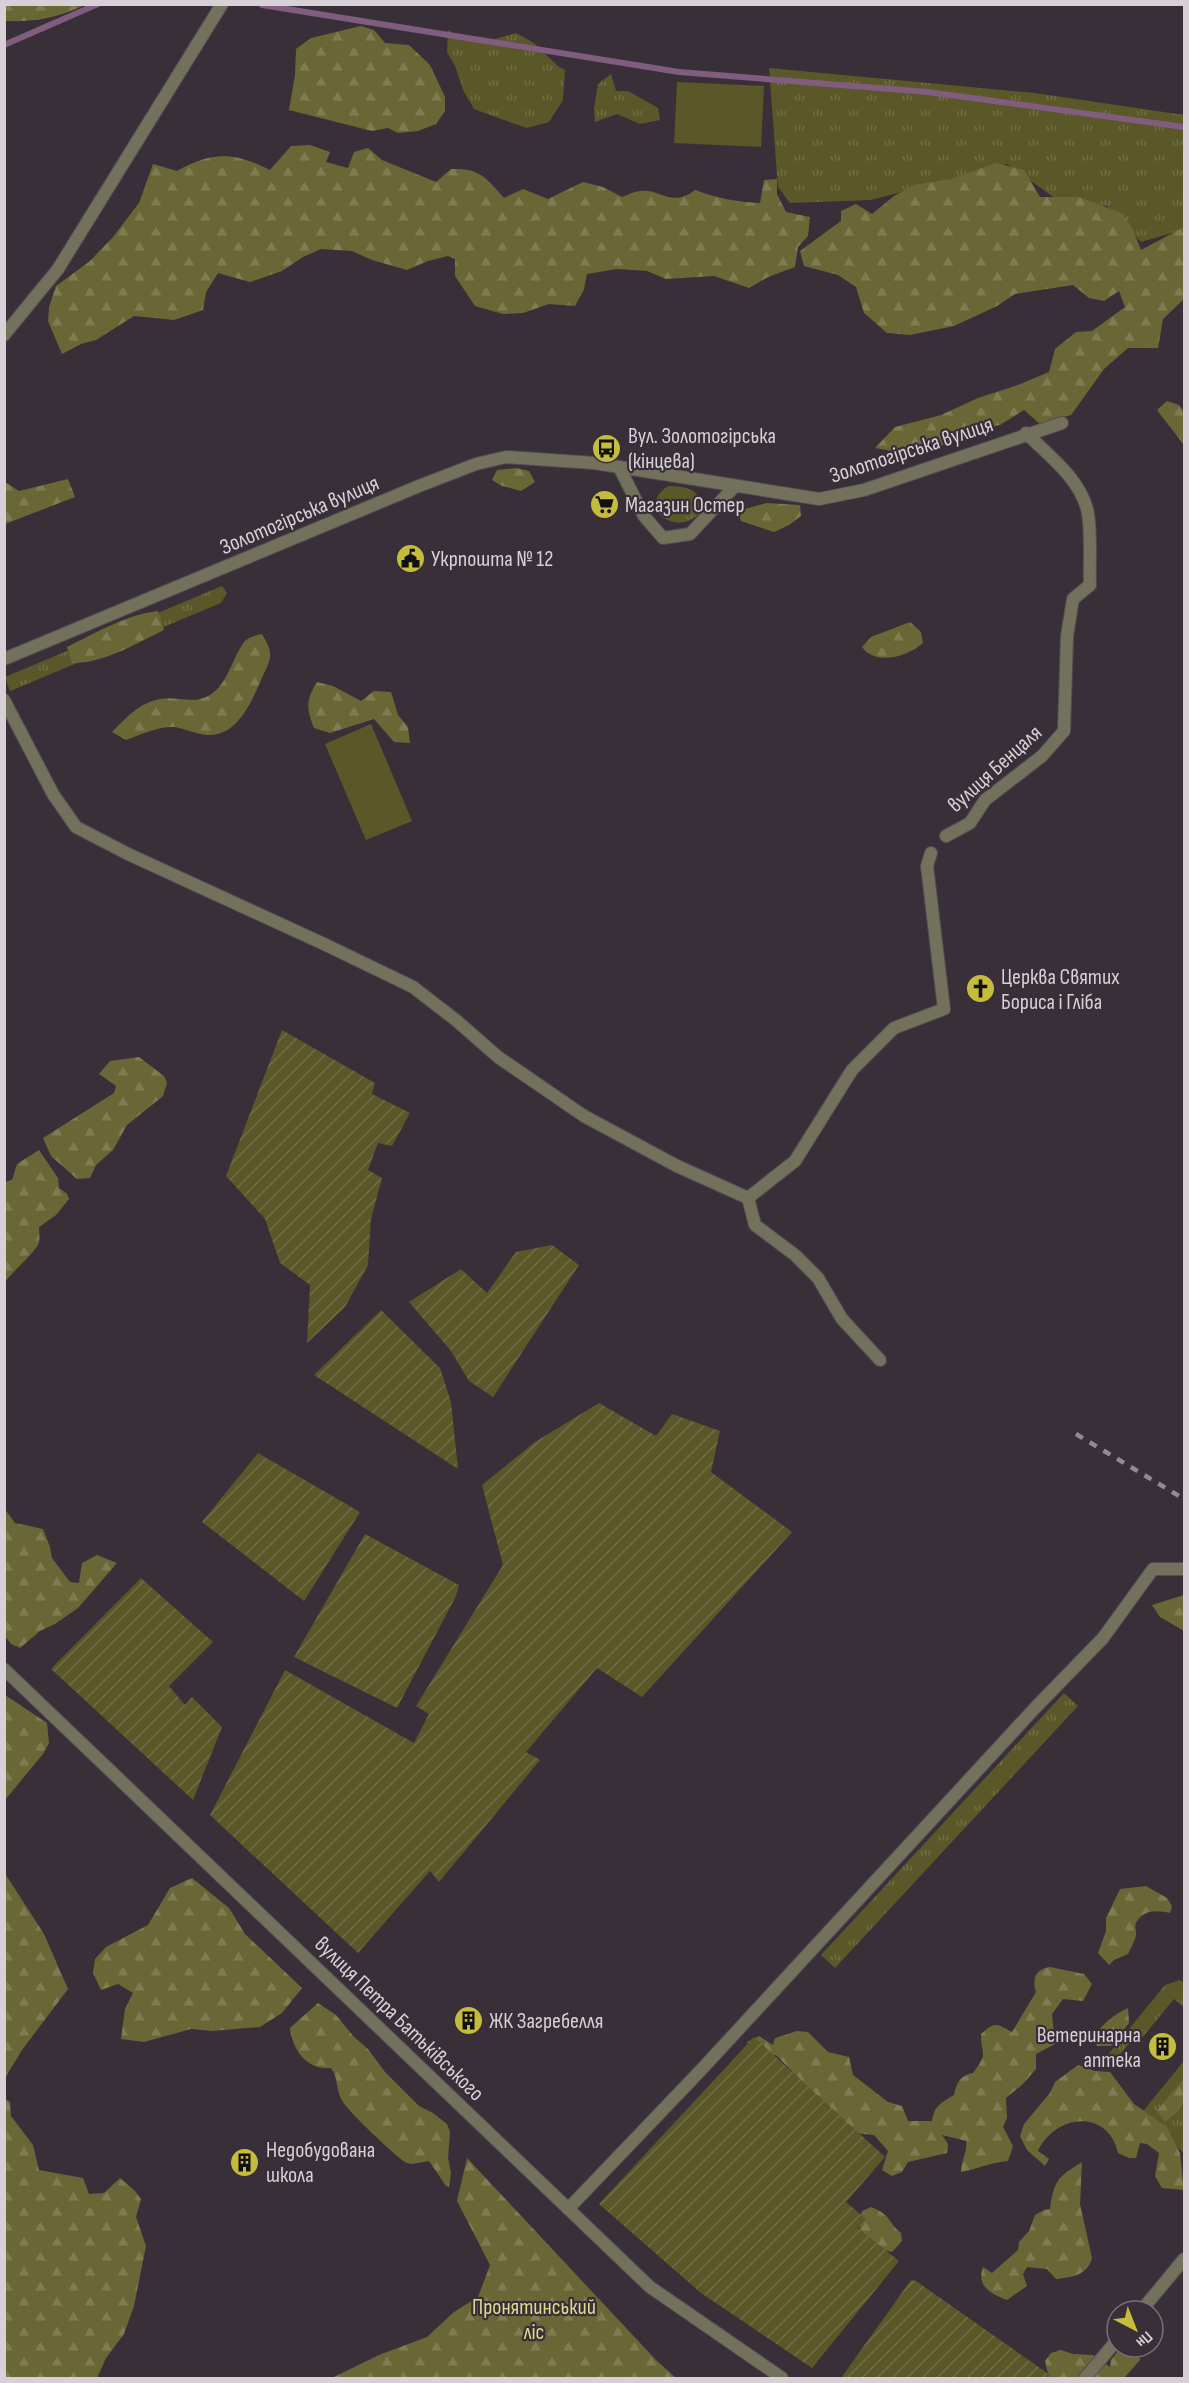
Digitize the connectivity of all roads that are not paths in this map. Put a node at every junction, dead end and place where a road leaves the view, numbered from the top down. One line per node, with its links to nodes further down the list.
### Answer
1 (222, 4): 2 (street)
2 (4, 335)
3 (1062, 423): 4 (street, Золотогірська вулиця)
4 (1026, 434): 6 (street, Золотогірська вулиця); 9 (street, вулиця Бенцаля)
5 (619, 467): 6 (street, Золотогірська вулиця); 6 (street); 7 (street, Золотогірська вулиця)
6 (735, 486)
7 (4, 659)
8 (4, 700): 11 (street)
9 (946, 836)
10 (930, 853): 11 (street)
11 (748, 1198): 12 (street)
12 (880, 1360)
13 (1185, 1569): 15 (street)
14 (4, 1669): 15 (street, вулиця Петра Батьківського)
15 (568, 2209): 19 (street, вулиця Петра Батьківського)
16 (1185, 2259): 17 (street)
17 (1151, 2299)
18 (1105, 2355): 20 (street)
19 (782, 2379)
20 (1085, 2379)

